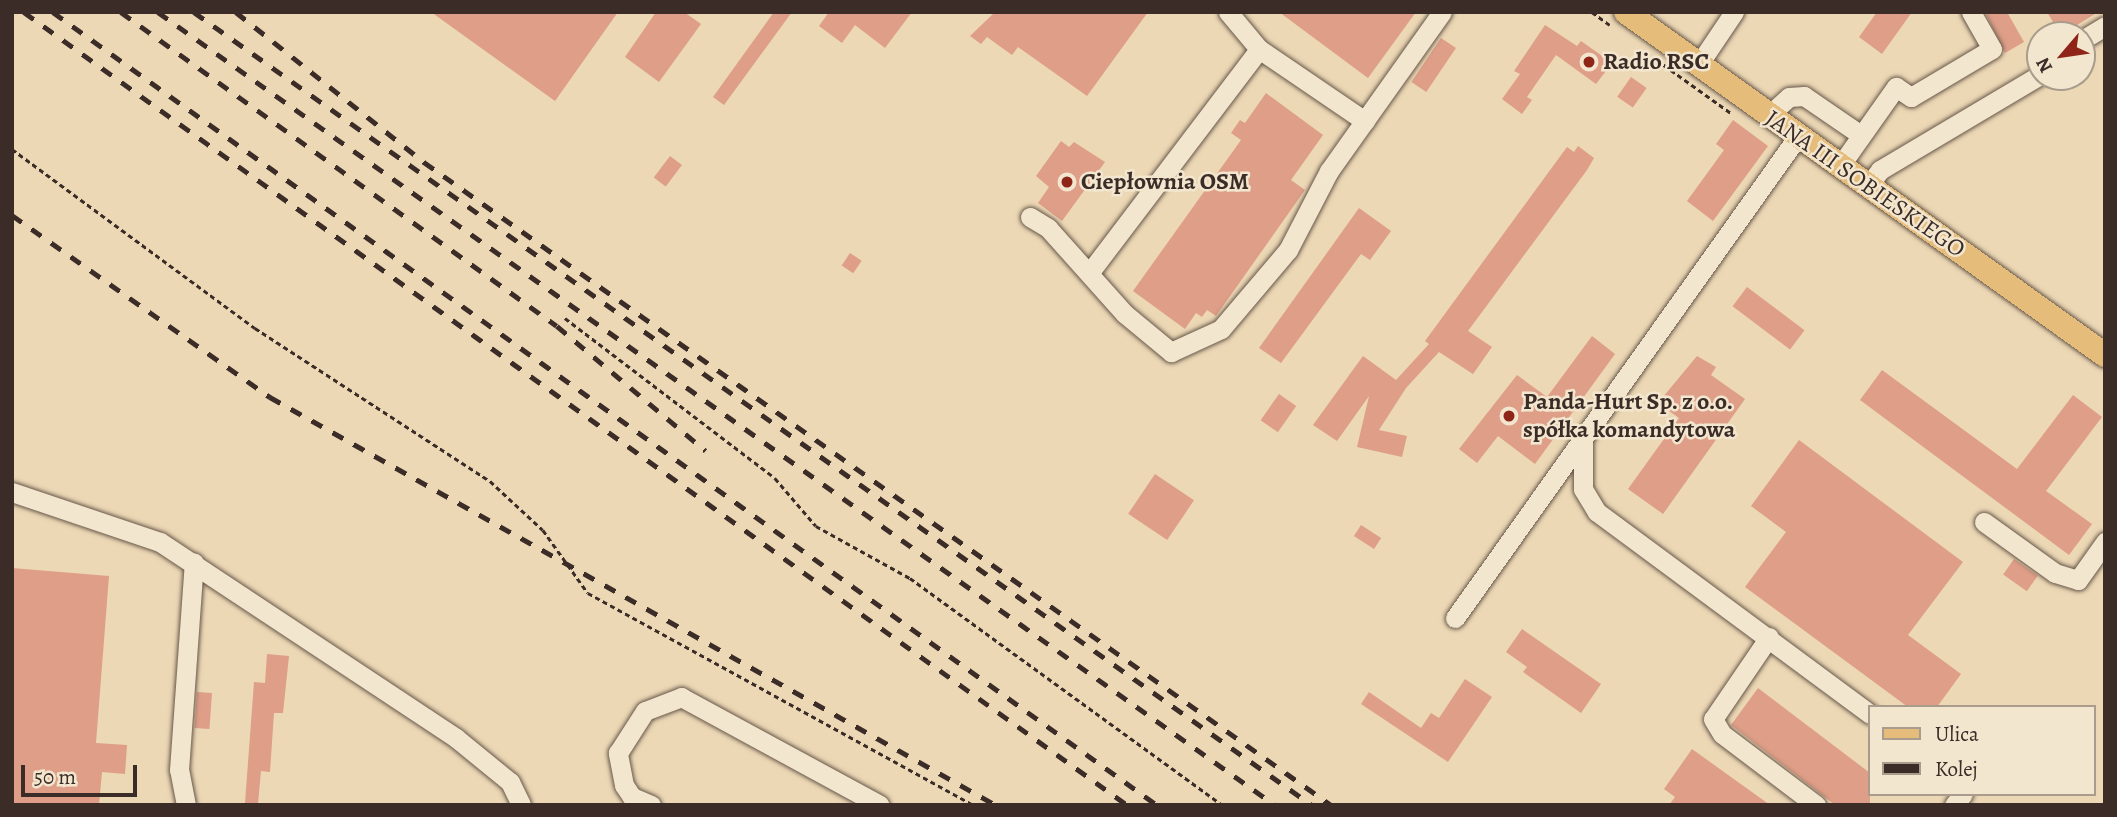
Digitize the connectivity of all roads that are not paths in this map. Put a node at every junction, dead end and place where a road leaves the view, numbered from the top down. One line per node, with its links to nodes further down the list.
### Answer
1 (1228, 12): 6 (lane)
2 (1442, 12): 10 (lane)
3 (1626, 12): 7 (main road, JANA III SOBIESKIEGO)
4 (1734, 12): 7 (lane)
5 (1971, 12): 11 (lane)
6 (1259, 49): 10 (lane); 16 (lane)
7 (1699, 64): 9 (main road, JANA III SOBIESKIEGO)
8 (2026, 83): 14 (lane)
9 (1769, 116): 11 (lane); 12 (main road, JANA III SOBIESKIEGO)
10 (1366, 121): 16 (lane)
11 (1861, 135): 13 (lane)
12 (1798, 136): 13 (main road, JANA III SOBIESKIEGO); 18 (lane)
13 (1840, 166): 14 (main road, JANA III SOBIESKIEGO)
14 (1868, 186): 17 (main road, JANA III SOBIESKIEGO)
15 (1030, 217): 16 (lane)
16 (1090, 272)
17 (2105, 355)
18 (1583, 436): 23 (lane); 24 (lane)
19 (12, 492): 22 (lane)
20 (1984, 522): 21 (lane)
21 (2105, 542)
22 (194, 563): 26 (lane); 27 (lane)
23 (1455, 618)
24 (1769, 636): 25 (lane); 30 (lane)
25 (1868, 712)
26 (186, 805)
27 (521, 805)
28 (650, 805): 29 (lane)
29 (880, 805)
30 (1816, 805)

